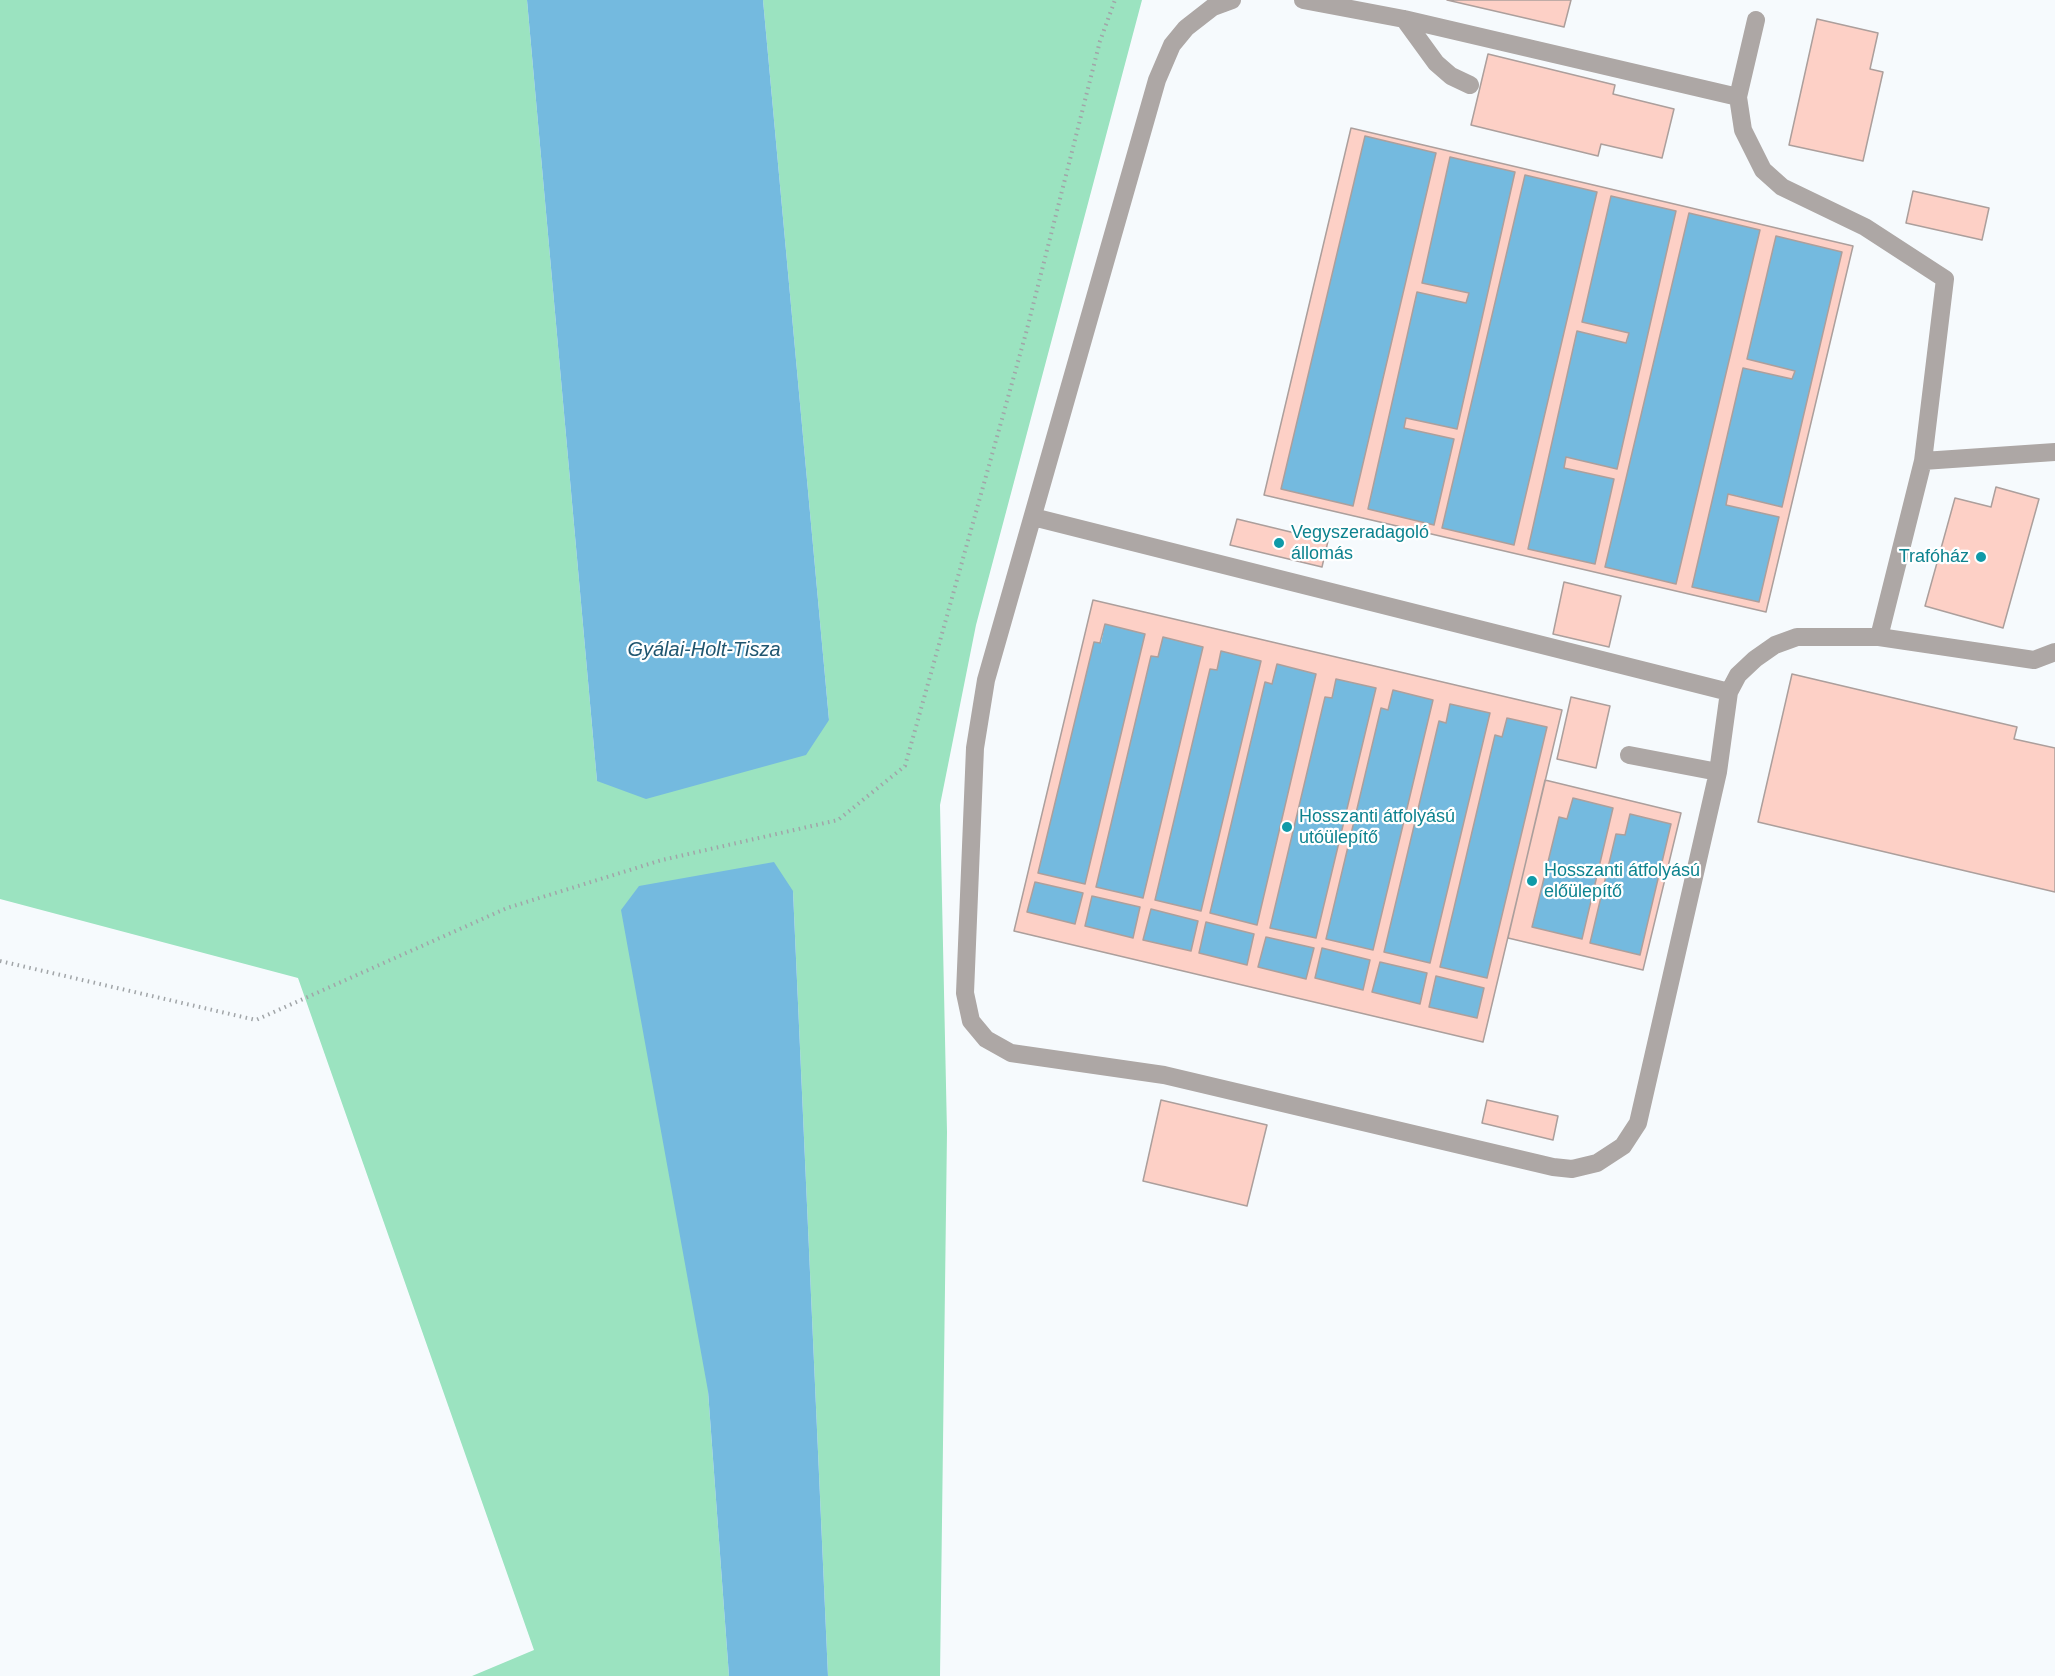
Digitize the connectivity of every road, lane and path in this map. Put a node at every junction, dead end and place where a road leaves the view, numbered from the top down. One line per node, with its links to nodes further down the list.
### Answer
1 (1115, 0): 16 (path)
2 (1232, 0): 10 (lane)
3 (1303, 0): 4 (lane)
4 (1404, 19): 6 (lane); 7 (lane)
5 (1756, 20): 7 (lane)
6 (1470, 85)
7 (1738, 97): 9 (lane)
8 (2055, 452): 9 (lane)
9 (1923, 461): 11 (lane)
10 (1033, 518): 13 (lane); 15 (lane)
11 (1879, 637): 12 (lane); 13 (lane)
12 (2055, 652)
13 (1729, 692): 15 (lane)
14 (1629, 755): 15 (lane)
15 (1718, 772)
16 (0, 961)

